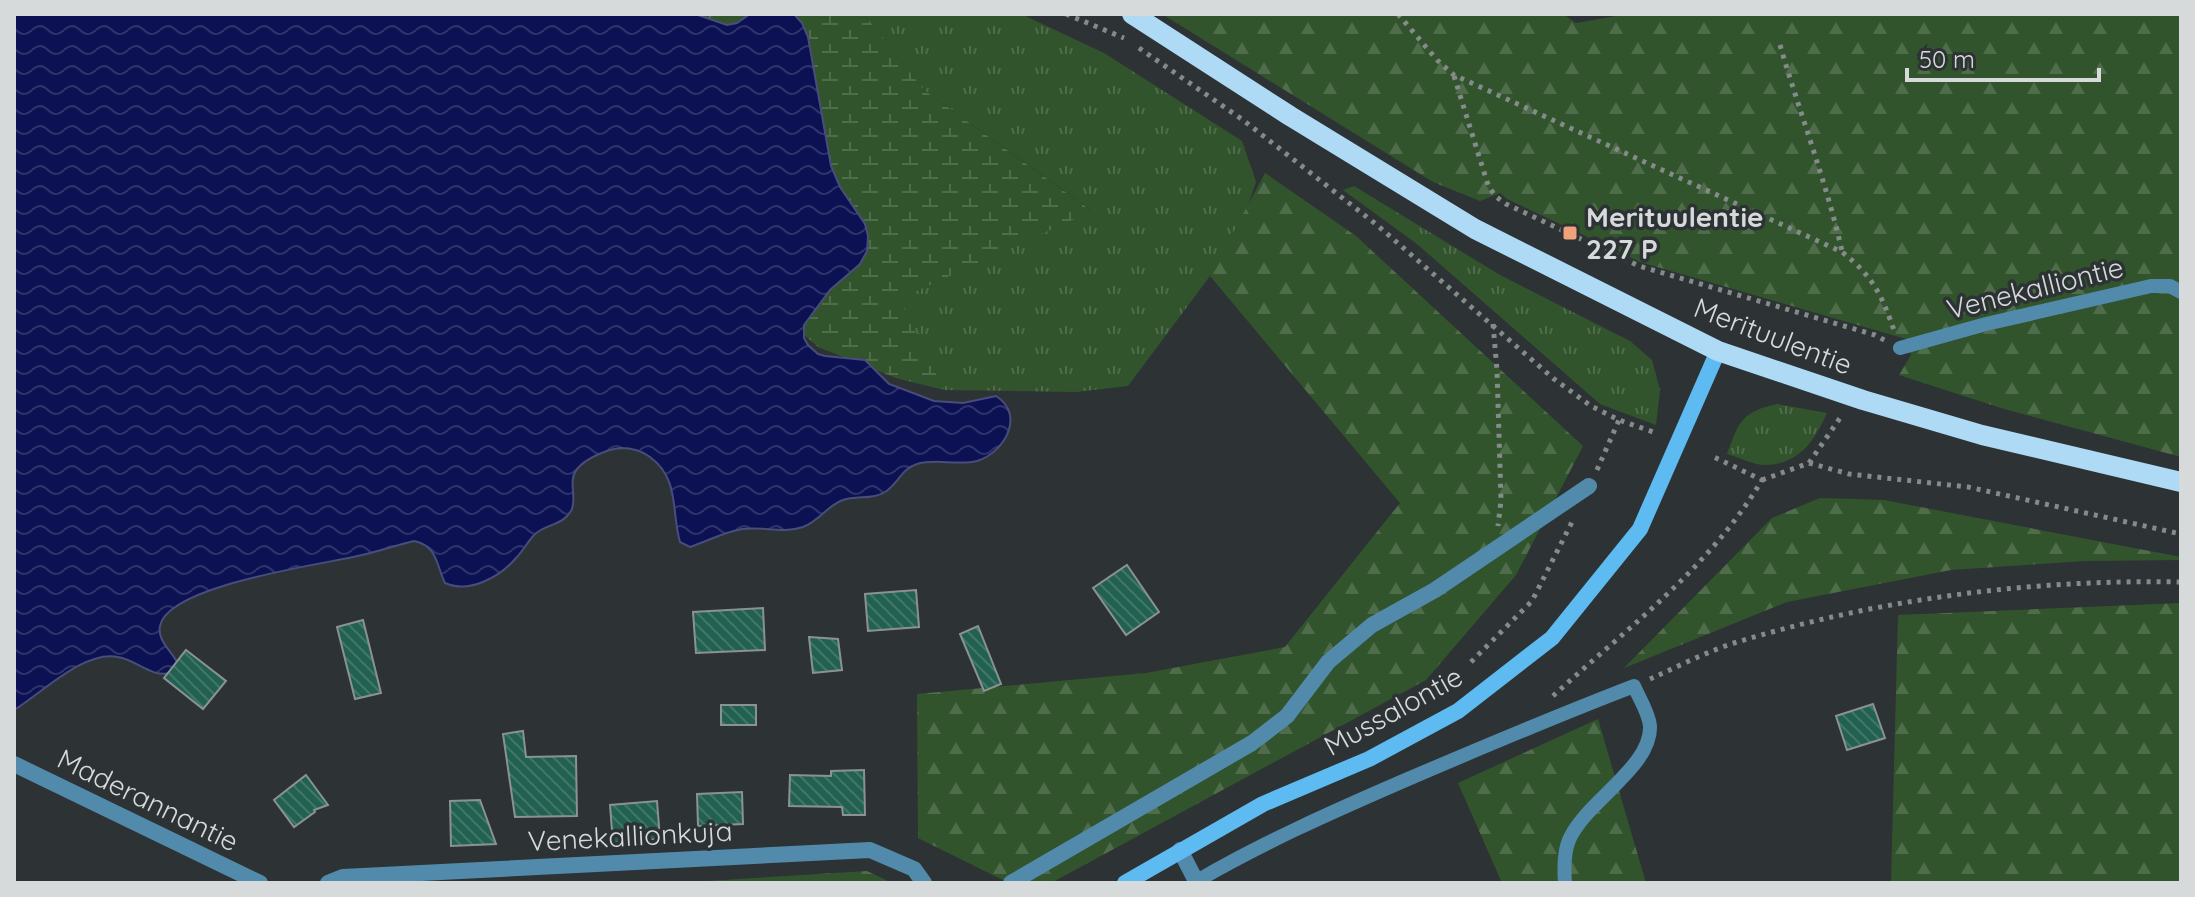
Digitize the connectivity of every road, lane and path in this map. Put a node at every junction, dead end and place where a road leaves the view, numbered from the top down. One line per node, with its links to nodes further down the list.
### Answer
1 (1066, 14): 8 (path)
2 (1132, 14): 10 (main road, Merituulentie)
3 (1398, 14): 5 (path)
4 (1780, 45): 6 (path)
5 (1454, 75): 6 (path); 9 (path)
6 (1842, 252): 9 (path)
7 (2181, 292): 9 (lane, Venekalliontie)
8 (1493, 324): 12 (path); 20 (path)
9 (1900, 348)
10 (1718, 351): 17 (main road, Merituulentie); 26 (main road, Mussalontie)
11 (1840, 418): 15 (path)
12 (1619, 420): 13 (path); 18 (path)
13 (1656, 433)
14 (1714, 457): 16 (path)
15 (1809, 463): 16 (path); 19 (path)
16 (1762, 480): 24 (path)
17 (2181, 482)
18 (1589, 486): 20 (street); 22 (path)
19 (2181, 534)
20 (1494, 551): 31 (street)
21 (2181, 582): 23 (path)
22 (1471, 662)
23 (1634, 686): 27 (lane); 33 (lane)
24 (1544, 704)
25 (14, 764): 28 (street, Maderannantie)
26 (1180, 850): 27 (street); 32 (main road, Mussalontie)
27 (1197, 882)
28 (260, 883)
29 (328, 883): 30 (street, Venekallionkuja)
30 (924, 883)
31 (1011, 883)
32 (1125, 883)
33 (1565, 883)

